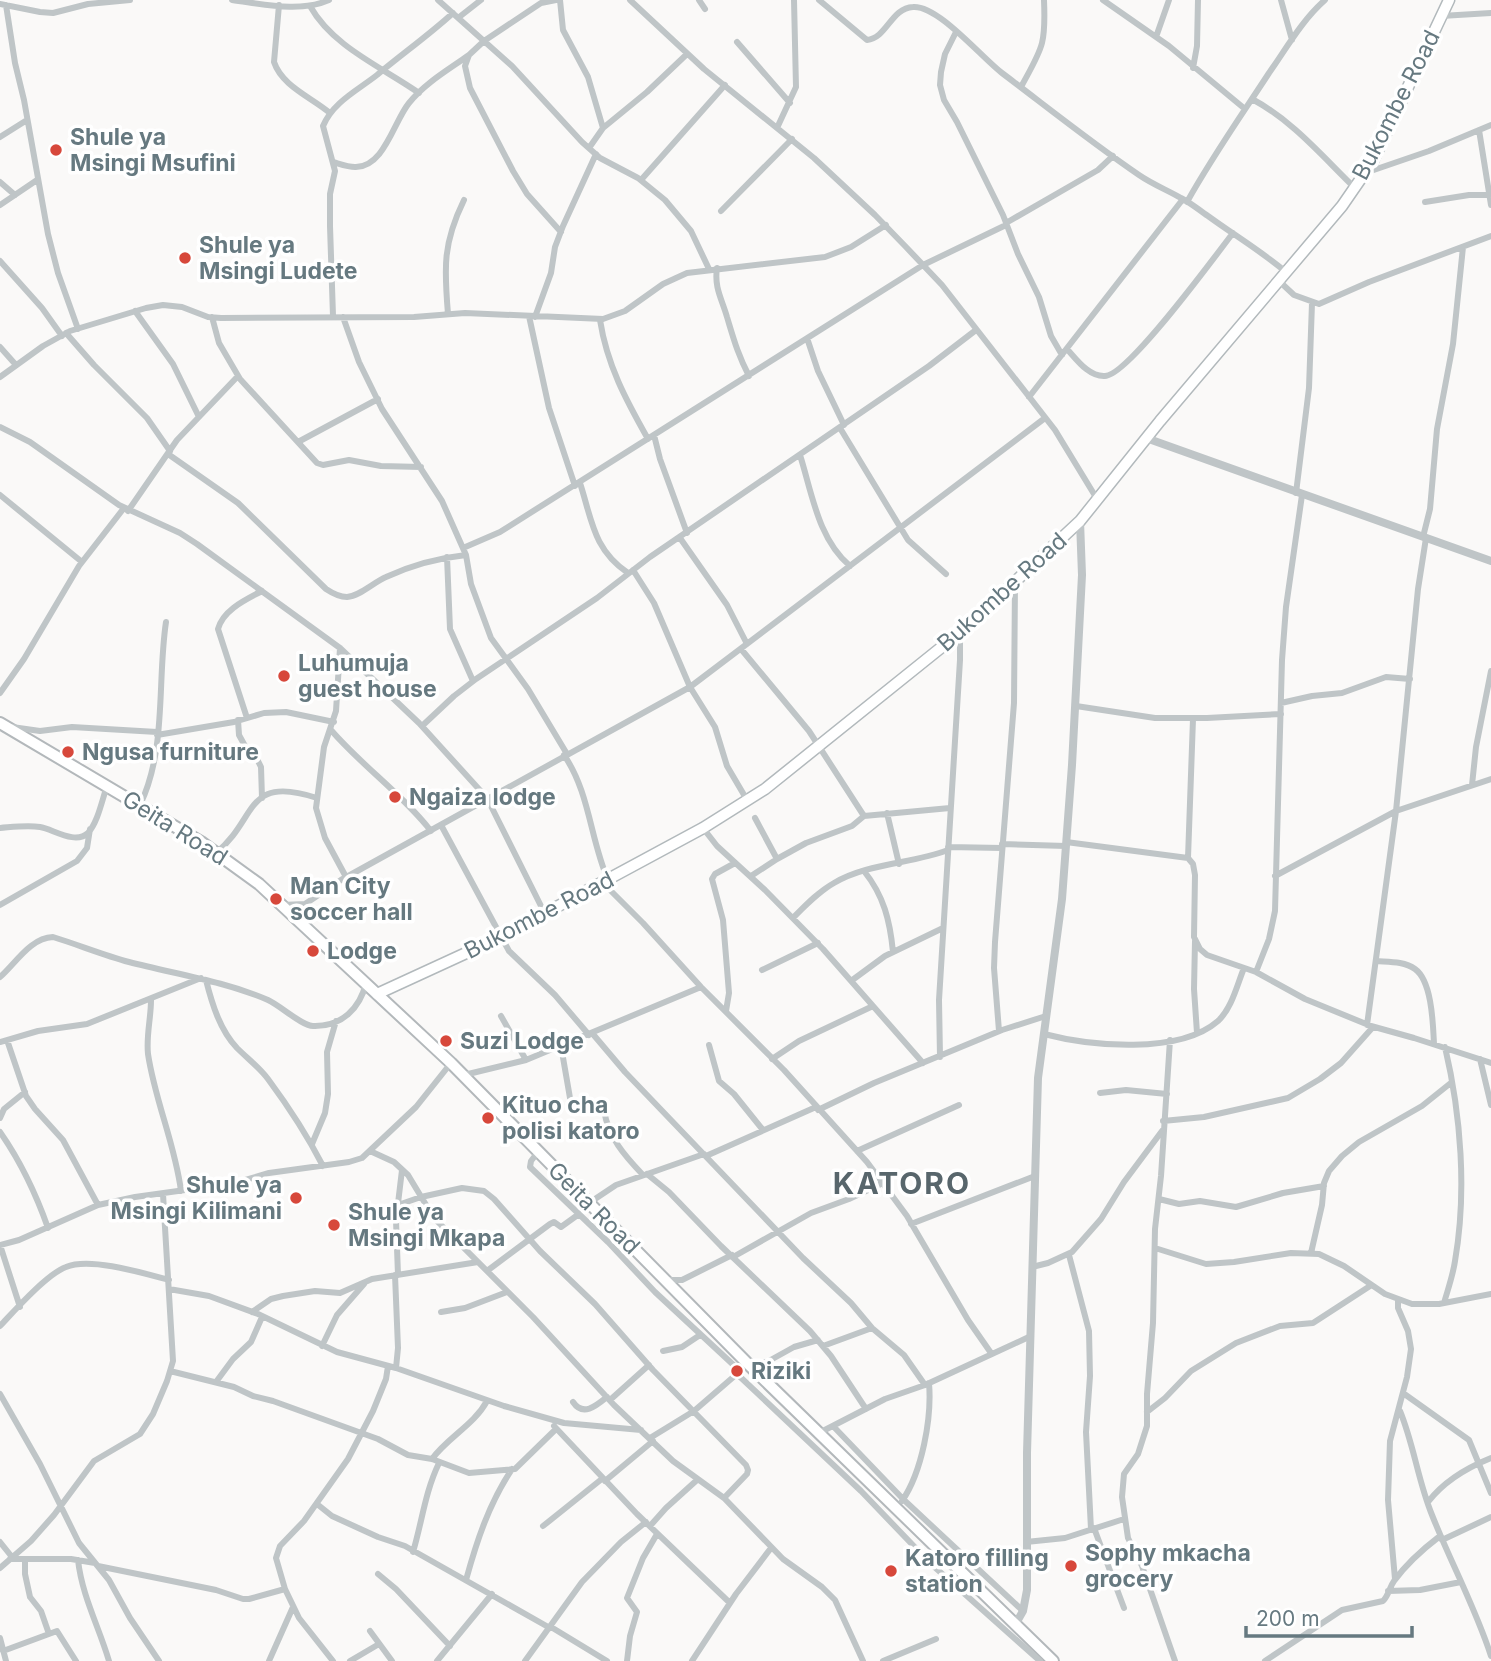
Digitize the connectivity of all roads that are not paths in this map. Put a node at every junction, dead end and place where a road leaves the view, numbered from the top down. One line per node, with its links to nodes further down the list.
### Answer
1 (130, 0): 20 (street)
2 (232, 0): 22 (street)
3 (330, 0): 23 (street)
4 (438, 0): 28 (street)
5 (481, 0): 28 (street)
6 (558, 0): 33 (street); 48 (street)
7 (630, 0): 35 (street)
8 (699, 0): 25 (street)
9 (794, 0): 43 (street)
10 (819, 0): 24 (street)
11 (918, 0): 24 (street)
12 (1044, 0): 40 (street)
13 (1103, 0): 31 (street)
14 (1169, 0): 31 (street)
15 (1198, 0): 37 (street)
16 (1281, 0): 32 (street)
17 (1313, 0): 26 (street)
18 (1325, 0): 26 (street)
19 (1449, 0): 29 (main road, Bukombe Road)
20 (89, 2): 21 (street)
21 (3, 4): 46 (street)
22 (279, 5): 23 (street); 45 (street)
23 (310, 6): 38 (street)
24 (912, 7): 30 (street)
25 (705, 9)
26 (1315, 9): 32 (street)
27 (1491, 13): 29 (street)
28 (456, 16): 33 (street); 38 (street)
29 (1441, 16): 57 (main road, Bukombe Road)
30 (956, 32): 40 (street); 70 (street)
31 (1156, 37): 37 (street)
32 (1292, 40): 42 (street)
33 (484, 41): 36 (street); 53 (street)
34 (737, 42): 43 (street)
35 (687, 54): 39 (street); 48 (street)
36 (470, 55): 41 (street); 72 (street)
37 (1194, 68): 44 (street)
38 (383, 70): 41 (street); 45 (street)
39 (725, 85): 49 (street); 59 (street)
40 (1021, 88): 55 (street)
41 (419, 93): 56 (street)
42 (1252, 99): 44 (street); 61 (street)
43 (790, 103): 49 (street)
44 (1245, 109): 65 (street)
45 (330, 113): 56 (street)
46 (27, 120): 51 (street); 58 (street)
47 (1491, 125): 50 (street)
48 (603, 128): 53 (street)
49 (777, 128): 52 (street)
50 (1479, 130): 57 (street); 63 (street)
51 (0, 138)
52 (792, 139): 69 (street); 71 (street)
53 (589, 148): 54 (street)
54 (596, 154): 59 (street); 72 (street)
55 (1114, 156): 65 (street); 70 (street)
56 (333, 162): 85 (street)
57 (1365, 173): 61 (main road, Bukombe Road)
58 (37, 180): 62 (street); 90 (street)
59 (641, 180): 79 (street)
60 (0, 181): 62 (street)
61 (1354, 187): 80 (main road, Bukombe Road)
62 (15, 195): 67 (street)
63 (1489, 195): 66 (street); 68 (street)
64 (464, 200): 84 (street)
65 (1185, 200): 73 (street); 95 (street)
66 (1425, 202)
67 (0, 205)
68 (1491, 205)
69 (721, 211)
70 (1006, 224): 77 (street); 95 (street)
71 (886, 225): 77 (street); 78 (street)
72 (561, 232): 88 (street)
73 (1233, 233): 80 (street); 95 (street)
74 (1491, 236): 75 (street)
75 (1463, 247): 82 (street); 121 (street)
76 (0, 261): 92 (street)
77 (923, 265): 91 (street); 93 (street)
78 (718, 268): 79 (street); 98 (street)
79 (709, 270): 89 (street)
80 (1286, 272): 81 (main road, Bukombe Road)
81 (1279, 281): 82 (street); 107 (main road, Bukombe Road)
82 (1312, 303): 113 (street)
83 (135, 311): 86 (street); 90 (street); 102 (street)
84 (448, 314): 87 (street); 88 (street)
85 (333, 316): 86 (street); 87 (street)
86 (212, 317): 97 (street)
87 (343, 317): 101 (street)
88 (532, 317): 89 (street); 112 (street)
89 (600, 320): 106 (street)
90 (78, 329): 92 (street)
91 (976, 330): 100 (street); 105 (street)
92 (64, 334): 96 (street); 109 (street)
93 (807, 338): 98 (street); 105 (street)
94 (0, 347): 96 (street)
95 (1064, 352): 100 (street)
96 (16, 365): 99 (street)
97 (238, 376): 102 (street); 108 (street)
98 (748, 376): 106 (street)
99 (0, 377)
100 (1029, 397): 103 (street)
101 (378, 399): 108 (street); 111 (street)
102 (199, 417): 109 (street)
103 (1045, 418): 115 (street); 118 (street)
104 (0, 427): 116 (street)
105 (842, 427): 110 (street); 118 (street)
106 (651, 437): 112 (street); 119 (street)
107 (1146, 438): 113 (street); 115 (main road, Bukombe Road)
108 (299, 442): 111 (street)
109 (169, 453): 116 (street); 124 (street)
110 (800, 455): 119 (street); 127 (street)
111 (421, 467): 122 (street)
112 (577, 484): 122 (street); 128 (street)
113 (1299, 494): 121 (street); 142 (street)
114 (0, 495): 126 (street)
115 (1097, 499): 117 (main road, Bukombe Road)
116 (126, 509): 126 (street); 131 (street)
117 (1080, 521): 130 (main road, Bukombe Road); 143 (street)
118 (901, 529): 127 (street); 129 (street)
119 (687, 533): 120 (street)
120 (680, 538): 128 (street); 134 (street)
121 (1424, 538): 125 (street); 138 (street)
122 (463, 548): 123 (street)
123 (466, 555): 124 (street); 136 (street)
124 (447, 557): 139 (street)
125 (1491, 561)
126 (82, 562): 141 (street)
127 (850, 566): 134 (street)
128 (631, 571): 136 (street); 140 (street)
129 (946, 574)
130 (1015, 582): 133 (main road, Bukombe Road); 174 (street)
131 (262, 591): 135 (street); 145 (street)
132 (166, 622): 152 (street)
133 (960, 633): 153 (main road, Bukombe Road); 163 (street)
134 (744, 647): 140 (street); 153 (street)
135 (340, 648): 148 (street); 150 (street)
136 (506, 660): 139 (street); 154 (street)
137 (1491, 675): 157 (street)
138 (1410, 679): 142 (street); 164 (street)
139 (473, 681): 150 (street)
140 (690, 687): 154 (street); 161 (street)
141 (0, 693)
142 (1281, 703): 144 (street)
143 (1076, 706): 146 (street); 173 (street)
144 (1281, 714): 146 (street); 183 (street)
145 (247, 718): 147 (street); 148 (street)
146 (1193, 719): 177 (street)
147 (238, 720): 152 (street); 158 (street)
148 (334, 722): 151 (street)
149 (3, 725): 152 (street); 156 (highway, Geita Road)
150 (422, 726): 160 (street)
151 (331, 730): 159 (street); 172 (street)
152 (157, 734): 162 (street)
153 (819, 747): 161 (main road, Bukombe Road); 166 (street)
154 (565, 755): 160 (street); 185 (street)
155 (1491, 779): 157 (street)
156 (107, 785): 162 (highway, Geita Road); 170 (street)
157 (1472, 785): 164 (street)
158 (262, 798): 159 (street); 176 (street)
159 (317, 798): 184 (street)
160 (487, 798): 168 (street); 188 (street)
161 (747, 800): 171 (main road, Bukombe Road)
162 (140, 805): 176 (highway, Geita Road)
163 (950, 808): 165 (street); 175 (street)
164 (1396, 811): 183 (street); 195 (street)
165 (887, 813): 166 (street); 180 (street)
166 (864, 816): 178 (street)
167 (755, 818): 178 (street)
168 (441, 825): 172 (street); 191 (street)
169 (0, 828): 170 (street)
170 (90, 828): 186 (street)
171 (703, 828): 179 (street); 185 (main road, Bukombe Road)
172 (430, 831): 184 (street)
173 (1066, 844): 174 (street); 177 (street); 209 (street)
174 (1002, 846): 175 (street); 212 (street)
175 (948, 848): 180 (street); 190 (street)
176 (216, 853): 187 (highway, Geita Road)
177 (1188, 858): 192 (street)
178 (776, 859): 182 (street)
179 (735, 863): 182 (street); 207 (street)
180 (899, 864): 181 (street)
181 (864, 871): 189 (street); 194 (street)
182 (751, 876): 189 (street)
183 (1275, 876): 198 (street)
184 (346, 877): 187 (street)
185 (605, 881): 188 (main road, Bukombe Road); 203 (street)
186 (0, 905)
187 (282, 905): 202 (highway, Geita Road)
188 (545, 914): 191 (main road, Bukombe Road)
189 (793, 918): 193 (street)
190 (943, 928): 194 (street); 222 (street)
191 (501, 937): 204 (main road, Bukombe Road); 214 (street)
192 (1195, 939): 196 (street); 213 (street)
193 (818, 943): 197 (street); 201 (street)
194 (893, 952): 201 (street)
195 (1376, 961): 211 (street); 218 (street)
196 (1244, 968): 198 (street); 213 (street)
197 (762, 970)
198 (1256, 972): 211 (street)
199 (0, 977): 200 (street)
200 (203, 979): 205 (street); 210 (street); 244 (street)
201 (851, 981): 206 (street)
202 (366, 983): 204 (highway, Geita Road); 210 (street)
203 (701, 987): 207 (street); 214 (street)
204 (377, 994): 227 (highway, Geita Road)
205 (151, 1000): 217 (street); 255 (street)
206 (873, 1006): 223 (street); 228 (street)
207 (726, 1011): 223 (street)
208 (501, 1016): 225 (street)
209 (1046, 1016): 212 (street); 215 (street)
210 (336, 1021): 244 (street)
211 (1370, 1026): 218 (street); 240 (street)
212 (999, 1031): 222 (street)
213 (1197, 1033): 216 (street)
214 (590, 1034): 220 (street); 248 (street)
215 (1044, 1034): 216 (street); 252 (street)
216 (1170, 1040): 233 (street)
217 (4, 1041): 231 (street)
218 (1434, 1044): 221 (street)
219 (709, 1045): 241 (street)
220 (561, 1046): 225 (street); 234 (street)
221 (1445, 1047): 224 (street); 230 (street)
222 (940, 1057): 228 (street)
223 (772, 1059): 237 (street)
224 (1480, 1059): 226 (street); 236 (street)
225 (526, 1060): 229 (street)
226 (1490, 1061)
227 (451, 1063): 229 (highway, Geita Road); 245 (street)
228 (923, 1063): 237 (street)
229 (463, 1075): 247 (highway, Geita Road)
230 (1452, 1082): 254 (street); 284 (street)
231 (25, 1092): 239 (street); 260 (street)
232 (1100, 1093): 233 (street)
233 (1167, 1094): 240 (street)
234 (570, 1098)
235 (959, 1105): 246 (street)
236 (1491, 1105)
237 (817, 1109): 241 (street); 246 (street)
238 (604, 1111): 251 (street)
239 (0, 1118)
240 (1163, 1121): 242 (street)
241 (763, 1130): 248 (street)
242 (1163, 1131): 258 (street); 270 (street)
243 (0, 1132): 264 (street)
244 (312, 1144): 249 (street)
245 (370, 1151): 249 (street); 250 (street)
246 (857, 1151): 253 (street)
247 (538, 1152): 259 (highway, Geita Road); 262 (street)
248 (705, 1155): 251 (street); 265 (street)
249 (323, 1166): 255 (street)
250 (402, 1170): 257 (street); 261 (street)
251 (645, 1174): 259 (street); 271 (street)
252 (1035, 1176): 263 (street); 273 (street)
253 (883, 1183): 263 (street); 265 (street)
254 (1324, 1186): 258 (street); 269 (street)
255 (181, 1191): 256 (street)
256 (163, 1194): 260 (street); 276 (street)
257 (421, 1197): 261 (street); 266 (street); 272 (street)
258 (1159, 1199): 268 (street)
259 (589, 1203): 277 (highway, Geita Road)
260 (98, 1205): 264 (street)
261 (398, 1205): 275 (street)
262 (579, 1214): 266 (street); 291 (street)
263 (911, 1224): 296 (street)
264 (48, 1228): 267 (street)
265 (779, 1232): 271 (street); 290 (street)
266 (529, 1238): 274 (street); 297 (street)
267 (0, 1245): 285 (street)
268 (1155, 1248): 269 (street); 311 (street)
269 (1311, 1253): 279 (street)
270 (1069, 1255): 273 (street); 336 (street)
271 (732, 1256): 277 (street); 293 (street)
272 (478, 1262): 274 (street); 275 (street)
273 (1032, 1266): 292 (street)
274 (487, 1271): 281 (street)
275 (396, 1275): 278 (street); 298 (street)
276 (169, 1280): 280 (street); 285 (street)
277 (665, 1280): 299 (highway, Geita Road)
278 (366, 1282): 286 (street); 294 (street)
279 (1370, 1286): 283 (street); 311 (street)
280 (170, 1289): 286 (street); 300 (street)
281 (507, 1292): 287 (street); 305 (street)
282 (1491, 1294): 284 (street)
283 (1398, 1300): 284 (street); 303 (street)
284 (1444, 1303)
285 (20, 1307): 289 (street)
286 (252, 1312): 288 (street)
287 (441, 1312)
288 (262, 1317): 294 (street); 301 (street)
289 (0, 1326)
290 (872, 1328): 293 (street); 302 (street)
291 (701, 1335): 295 (street); 299 (street)
292 (1031, 1336): 296 (street); 340 (street)
293 (820, 1343): 299 (street); 308 (street)
294 (322, 1346): 298 (street)
295 (663, 1351)
296 (991, 1353): 302 (street)
297 (649, 1365): 305 (street); 310 (street)
298 (392, 1367): 306 (street); 316 (street)
299 (743, 1368): 310 (street); 317 (highway, Geita Road)
300 (170, 1371): 301 (street); 331 (street)
301 (216, 1382): 316 (street)
302 (927, 1384): 308 (street); 330 (street)
303 (1403, 1393): 309 (street); 322 (street)
304 (0, 1394): 331 (street)
305 (608, 1399): 307 (street); 315 (street)
306 (487, 1401): 312 (street); 320 (street)
307 (573, 1402)
308 (866, 1409): 313 (street)
309 (1399, 1409): 328 (street); 350 (street)
310 (694, 1411): 318 (street); 327 (street)
311 (1147, 1412): 333 (street)
312 (548, 1419): 314 (street); 315 (street)
313 (833, 1426): 317 (street); 330 (street)
314 (556, 1429): 323 (street); 324 (street)
315 (642, 1430): 318 (street)
316 (362, 1435): 320 (street); 329 (street)
317 (814, 1437): 330 (highway, Geita Road); 386 (street)
318 (651, 1439): 324 (street); 325 (street)
319 (1491, 1458): 322 (street)
320 (432, 1459): 321 (street)
321 (439, 1463): 323 (street); 342 (street)
322 (1479, 1463): 326 (street); 328 (street)
323 (512, 1469): 349 (street)
324 (604, 1480): 334 (street); 335 (street)
325 (697, 1480): 327 (street); 334 (street)
326 (1491, 1493)
327 (724, 1498): 341 (street)
328 (1428, 1502): 338 (street)
329 (317, 1504): 342 (street); 352 (street)
330 (900, 1504): 358 (street); 359 (highway, Geita Road)
331 (62, 1506): 343 (street); 346 (street)
332 (1491, 1517): 338 (street)
333 (1124, 1520): 336 (street); 388 (street)
334 (648, 1524): 337 (street); 360 (street)
335 (543, 1526)
336 (1093, 1529): 340 (street); 357 (street)
337 (657, 1534): 355 (street); 382 (street)
338 (1441, 1538): 350 (street); 351 (street)
339 (0, 1542): 343 (street)
340 (1026, 1542): 358 (street)
341 (771, 1548): 355 (street); 384 (street)
342 (413, 1552): 349 (street)
343 (11, 1558): 344 (street); 347 (street)
344 (25, 1559): 345 (street); 362 (street)
345 (78, 1560): 346 (street); 372 (street)
346 (96, 1564): 352 (street); 373 (street)
347 (0, 1568)
348 (378, 1574): 366 (street)
349 (466, 1580): 354 (street)
350 (1395, 1580): 353 (street)
351 (1461, 1582): 353 (street); 369 (street)
352 (285, 1589): 356 (street)
353 (1388, 1591): 389 (street)
354 (492, 1594): 360 (street); 366 (street)
355 (730, 1604): 383 (street)
356 (293, 1607): 374 (street); 375 (street)
357 (1125, 1608)
358 (1023, 1611): 359 (street)
359 (1015, 1625): 387 (highway, Geita Road)
360 (551, 1627): 368 (street); 379 (street)
361 (370, 1631): 365 (street)
362 (48, 1634): 367 (street); 371 (street)
363 (0, 1638): 367 (street)
364 (936, 1639): 385 (street)
365 (379, 1644): 376 (street); 377 (street)
366 (450, 1646): 378 (street)
367 (4, 1651): 370 (street)
368 (595, 1654): 380 (street); 381 (street)
369 (1491, 1656)
370 (6, 1661)
371 (76, 1661)
372 (109, 1661)
373 (159, 1661)
374 (269, 1661)
375 (333, 1661)
376 (350, 1661)
377 (392, 1661)
378 (438, 1661)
379 (526, 1661)
380 (590, 1661)
381 (607, 1661)
382 (627, 1661)
383 (692, 1661)
384 (863, 1661)
385 (883, 1661)
386 (1040, 1661)
387 (1053, 1661)
388 (1175, 1661)
389 (1265, 1661)

